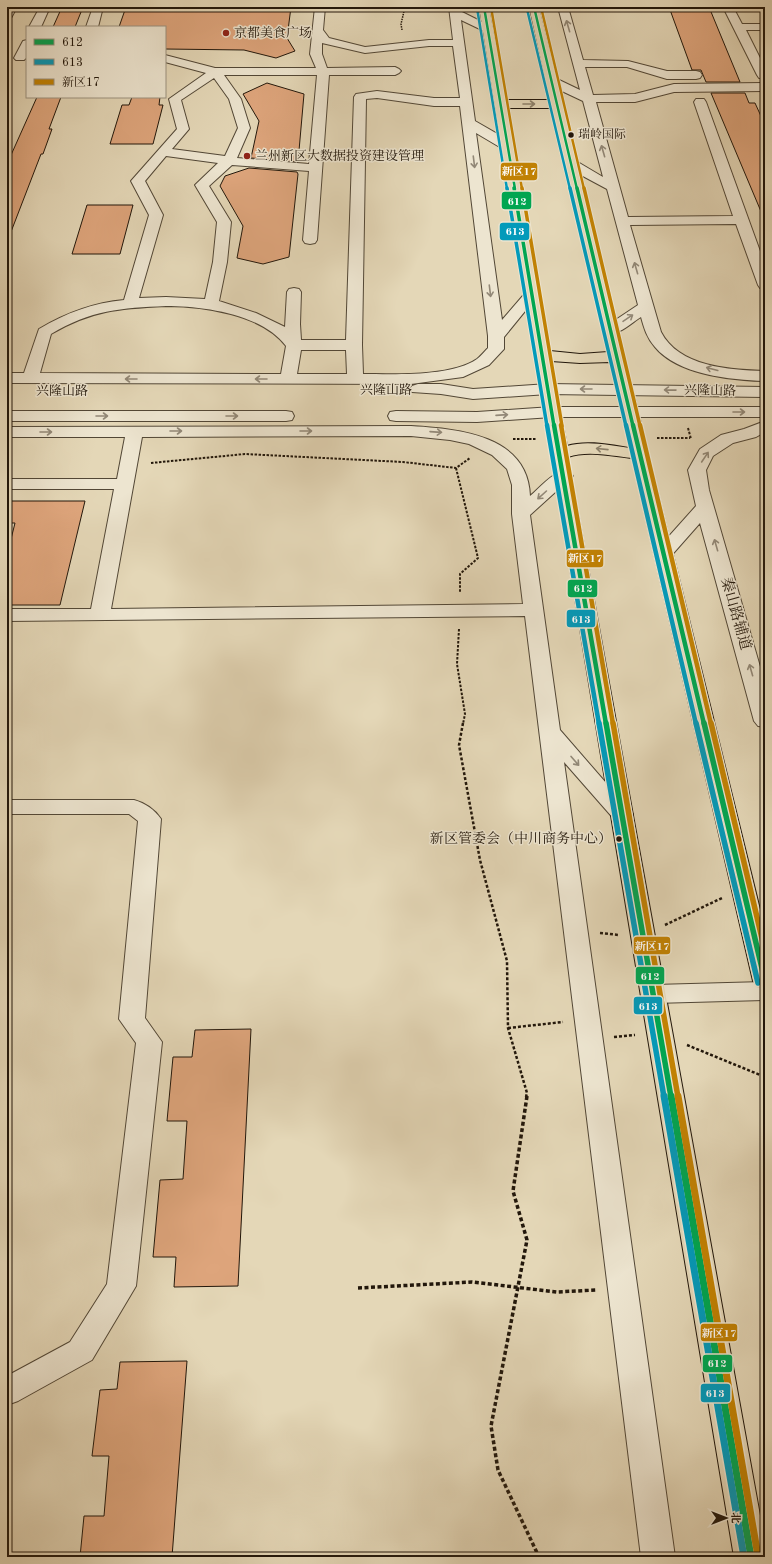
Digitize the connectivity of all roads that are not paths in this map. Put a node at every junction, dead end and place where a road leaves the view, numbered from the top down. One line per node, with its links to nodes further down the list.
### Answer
1 (12, 7): 10 (street)
2 (45, 7): 11 (street)
3 (98, 7): 12 (street)
4 (320, 7): 16 (street)
5 (484, 7): 15 (main road)
6 (534, 7): 27 (main road)
7 (563, 7): 21 (street, one-way to 7)
8 (728, 7): 13 (street)
9 (454, 9): 15 (street); 18 (street)
10 (7, 16)
11 (36, 26)
12 (92, 26)
13 (738, 27): 14 (street); 26 (street)
14 (765, 27)
15 (488, 29): 33 (main road)
16 (317, 30): 18 (street); 23 (street)
17 (26, 45): 19 (street)
18 (459, 48): 30 (street)
19 (20, 58)
20 (166, 58): 22 (street)
21 (579, 63): 24 (street); 31 (street)
22 (215, 72): 23 (street); 37 (street); 38 (street)
23 (323, 72): 28 (street); 40 (street)
24 (704, 75)
25 (749, 75): 26 (street)
26 (764, 79): 31 (street)
27 (551, 81): 31 (street); 34 (main road)
28 (403, 82)
29 (451, 90): 30 (street)
30 (465, 96): 35 (street); 54 (street)
31 (589, 99): 41 (street, one-way to 31)
32 (700, 102): 42 (street)
33 (501, 104): 34 (main road, one-way to 34); 36 (main road)
34 (557, 104): 39 (main road)
35 (469, 123): 36 (street); 52 (street, one-way to 52)
36 (508, 146): 47 (main road)
37 (163, 152): 38 (street); 48 (street)
38 (229, 161): 40 (street); 49 (street)
39 (571, 164): 41 (street); 51 (main road)
40 (315, 168): 44 (street)
41 (614, 188): 43 (street)
42 (741, 220): 43 (street); 45 (street)
43 (623, 221): 50 (street, one-way to 43)
44 (310, 240)
45 (765, 285)
46 (294, 292): 53 (street)
47 (532, 294): 52 (street); 55 (main road)
48 (130, 304): 49 (street); 59 (street)
49 (211, 304): 53 (street)
50 (647, 306): 51 (street, one-way to 50); 57 (street, one-way to 50)
51 (610, 330): 56 (main road)
52 (496, 336): 62 (street)
53 (294, 345): 54 (street); 60 (street)
54 (354, 345): 61 (street)
55 (543, 355): 56 (main road); 69 (main road)
56 (616, 356): 64 (main road)
57 (760, 377)
58 (7, 378): 59 (street)
59 (31, 378): 60 (street, one-way to 59)
60 (288, 379): 61 (street)
61 (356, 379): 62 (street)
62 (376, 379): 63 (street)
63 (441, 389): 66 (street, 兴隆山路); 68 (street, 兴隆山路)
64 (624, 389): 65 (street, 兴隆山路, one-way to 64); 69 (street, 兴隆山路, one-way to 69); 70 (main road)
65 (709, 391): 67 (street, 兴隆山路); 71 (street)
66 (7, 392)
67 (765, 392)
68 (473, 394): 69 (street, 兴隆山路); 75 (street)
69 (550, 401): 70 (street, 兴隆山路); 75 (street, 兴隆山路, one-way to 69); 81 (main road)
70 (630, 412): 71 (street, 兴隆山路); 80 (main road)
71 (716, 412): 72 (street, 兴隆山路, one-way to 72)
72 (765, 412)
73 (7, 416): 74 (street, 兴隆山路, one-way to 74)
74 (303, 416)
75 (477, 417): 76 (street, 兴隆山路)
76 (411, 431): 79 (street, one-way to 76); 85 (street, one-way to 85)
77 (760, 431): 84 (street, 秦山路辅道, one-way to 77)
78 (7, 432): 79 (street, one-way to 79)
79 (134, 432): 83 (street)
80 (640, 454): 81 (main road, one-way to 81); 86 (main road)
81 (562, 465): 85 (street, one-way to 85); 93 (main road)
82 (7, 484): 83 (street)
83 (125, 484): 89 (street)
84 (705, 507): 86 (street); 90 (street, 秦山路辅道, one-way to 84)
85 (521, 514): 87 (street)
86 (663, 553): 94 (main road)
87 (533, 610): 89 (street); 91 (street)
88 (7, 615): 89 (street)
89 (100, 615)
90 (765, 721)
91 (549, 731): 93 (street, one-way to 93); 98 (street)
92 (7, 807): 97 (street)
93 (622, 814): 96 (main road)
94 (765, 981)
95 (765, 992): 96 (street)
96 (654, 994): 99 (main road)
97 (7, 1391)
98 (658, 1557)
99 (751, 1557)

